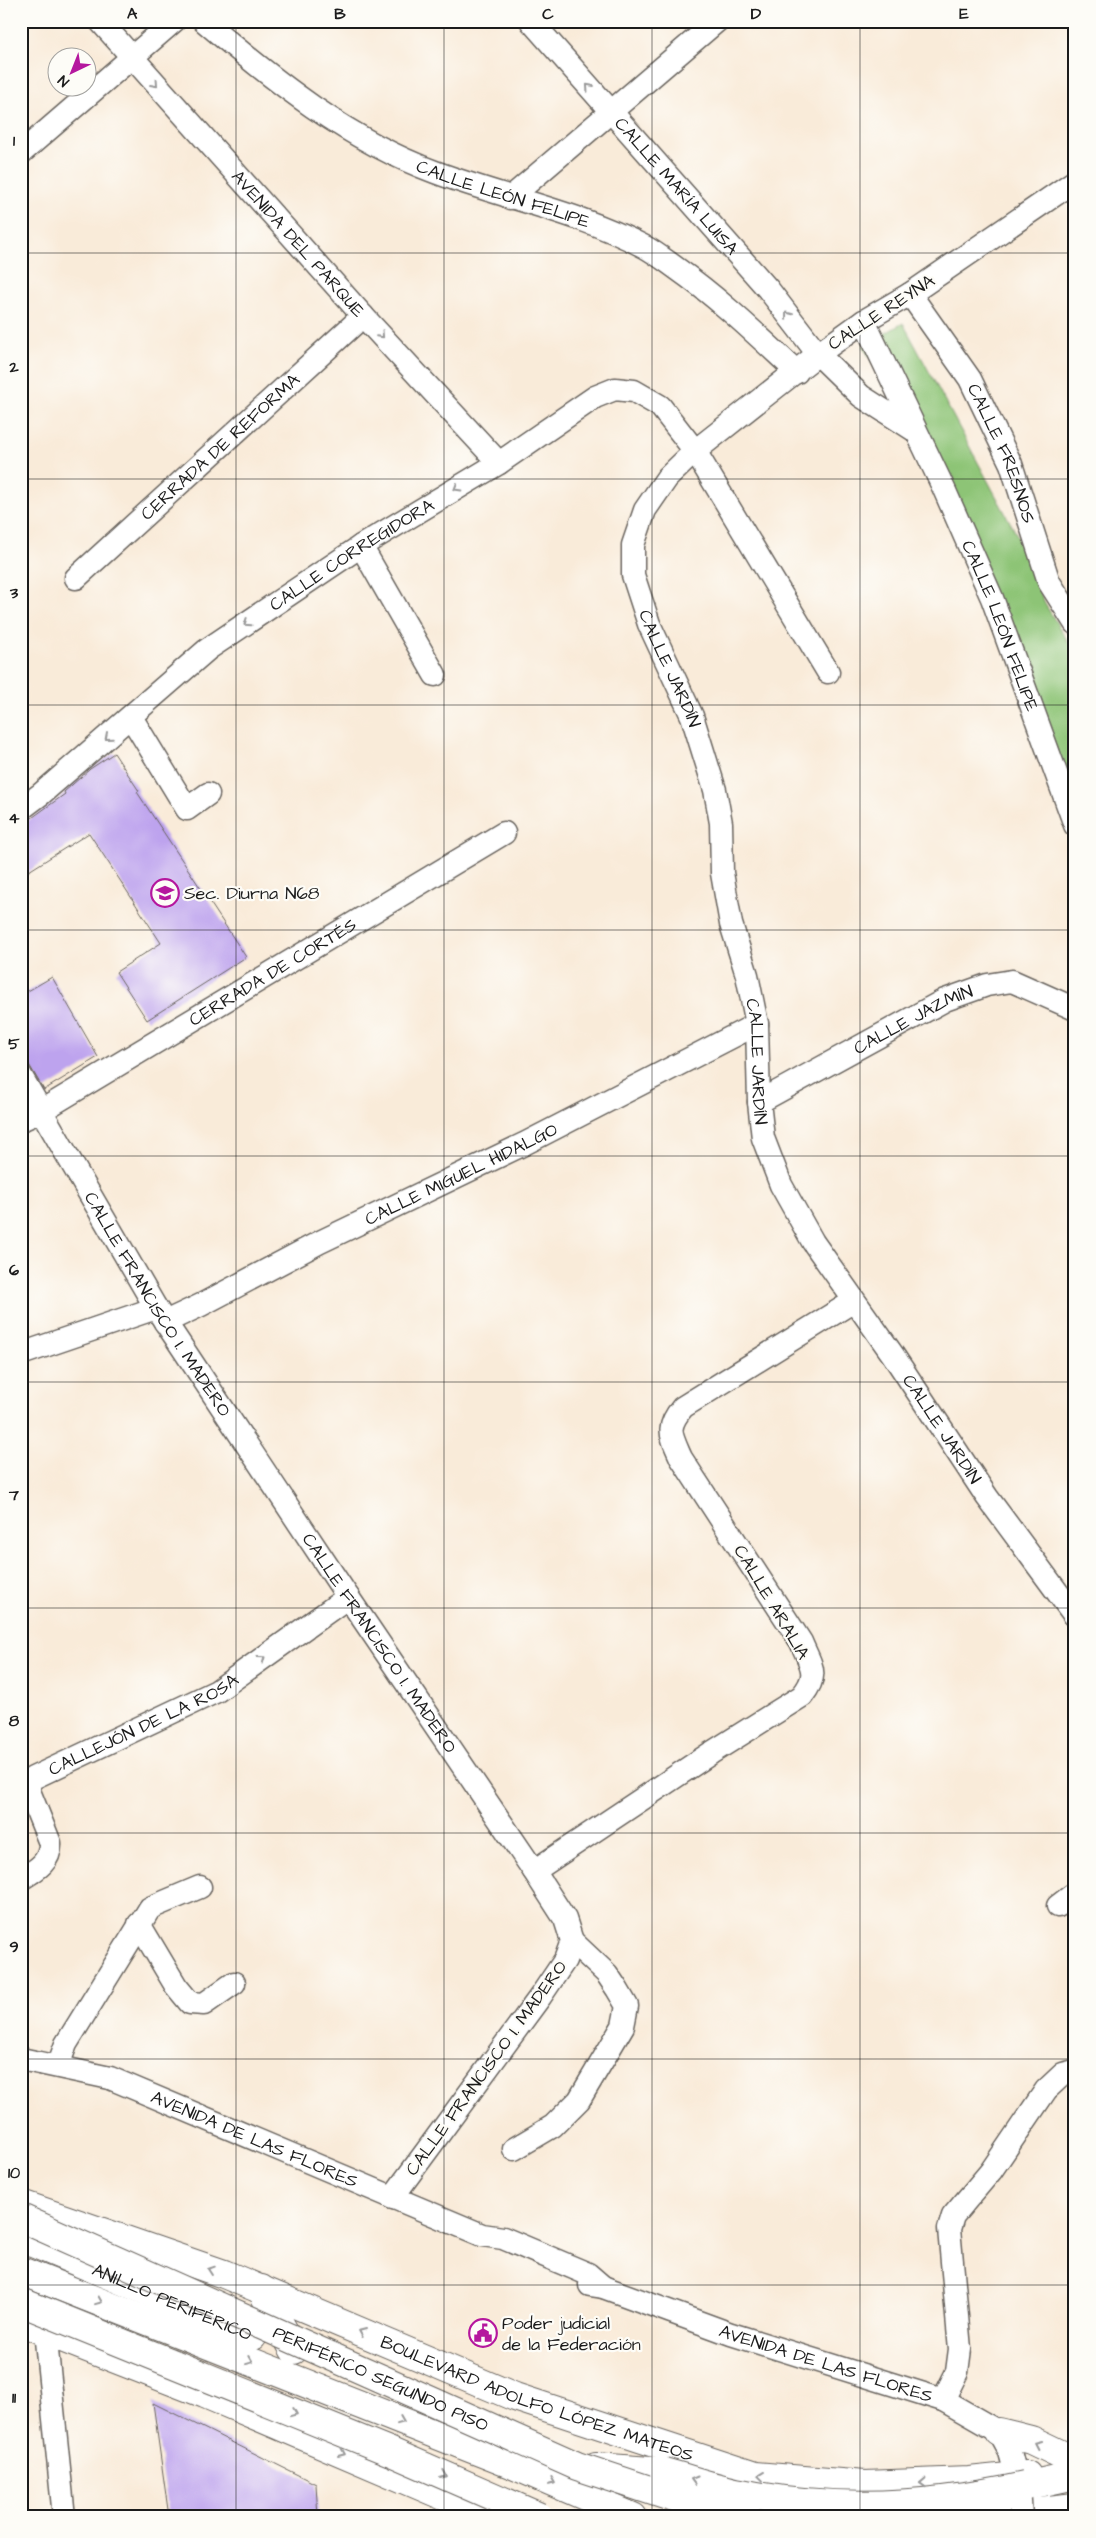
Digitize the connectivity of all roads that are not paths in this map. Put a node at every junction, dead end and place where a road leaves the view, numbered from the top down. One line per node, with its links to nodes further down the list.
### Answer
1 (100, 21): 6 (street, AVENIDA DEL PARQUE)
2 (174, 21): 6 (street)
3 (204, 21): 10 (street, CALLE LEÓN FELIPE)
4 (531, 21): 7 (street, CALLE MARÍA LUISA, one-way to 4)
5 (717, 21): 7 (street)
6 (132, 58): 8 (street); 12 (street, AVENIDA DEL PARQUE, one-way to 12)
7 (610, 110): 10 (street); 14 (street, CALLE MARÍA LUISA, one-way to 7)
8 (21, 153)
9 (1074, 182): 11 (street, CALLE REYNA)
10 (510, 198): 15 (street, CALLE LEÓN FELIPE)
11 (910, 294): 13 (street, CALLE REYNA); 21 (street, CALLE FRESNOS)
12 (363, 316): 18 (street, AVENIDA DEL PARQUE, one-way to 18); 20 (street, CERRADA DE REFORMA)
13 (864, 321): 14 (street, CALLE REYNA); 16 (street, CALLE LEÓN FELIPE)
14 (818, 354): 15 (street, CALLE REYNA); 16 (street)
15 (797, 372): 17 (street, CALLE REYNA)
16 (914, 430): 27 (street, CALLE LEÓN FELIPE)
17 (694, 451): 18 (street, CALLE CORREGIDORA); 22 (street, CALLE CORREGIDORA); 30 (street, CALLE JARDÍN)
18 (499, 463): 19 (street, CALLE CORREGIDORA, one-way to 19)
19 (361, 546): 23 (street); 24 (street, CALLE CORREGIDORA, one-way to 24)
20 (76, 578)
21 (1075, 623)
22 (828, 672)
23 (435, 675)
24 (131, 716): 25 (street); 26 (street, CALLE CORREGIDORA, one-way to 26)
25 (208, 794)
26 (21, 809)
27 (1075, 825)
28 (504, 833): 33 (street, CERRADA DE CORTÉS)
29 (1075, 1009): 32 (street, CALLE JAZMÍN)
30 (757, 1024): 32 (street, CALLE JARDÍN); 35 (street, CALLE MIGUEL HIDALGO)
31 (21, 1076): 33 (street, CALLE FRANCISCO I. MADERO)
32 (759, 1102): 34 (street, CALLE JARDÍN)
33 (31, 1115): 35 (street, CALLE FRANCISCO I. MADERO)
34 (854, 1301): 38 (street, CALLE JARDÍN); 40 (street, CALLE ARALIA)
35 (160, 1315): 36 (street, CALLE MIGUEL HIDALGO); 37 (street, CALLE FRANCISCO I. MADERO)
36 (21, 1354)
37 (348, 1597): 39 (street, CALLEJÓN DE LA ROSA, one-way to 37); 40 (street, CALLE FRANCISCO I. MADERO)
38 (1075, 1616)
39 (27, 1771): 41 (street, CALLEJÓN DE LA ROSA)
40 (534, 1871): 44 (street, CALLE FRANCISCO I. MADERO)
41 (21, 1879)
42 (200, 1887): 43 (street)
43 (139, 1924): 45 (street); 47 (street)
44 (572, 1941): 49 (street); 50 (street, CALLE FRANCISCO I. MADERO)
45 (234, 1983)
46 (21, 2059): 47 (street, AVENIDA DE LAS FLORES)
47 (58, 2066): 50 (street, AVENIDA DE LAS FLORES)
48 (1075, 2071): 60 (street)
49 (514, 2149)
50 (392, 2198): 60 (street, AVENIDA DE LAS FLORES)
51 (21, 2204): 56 (main road, BOULEVARD ADOLFO LÓPEZ MATEOS, one-way to 51)
52 (21, 2218): 63 (main road, PERIFÉRICO SEGUNDO PISO, bridge)
53 (21, 2238): 59 (main road, ANILLO PERIFÉRICO)
54 (21, 2270): 55 (main road, ANILLO PERIFÉRICO)
55 (68, 2289): 57 (main road); 72 (main road, ANILLO PERIFÉRICO, one-way to 72)
56 (261, 2289): 59 (main road); 66 (main road, BOULEVARD ADOLFO LÓPEZ MATEOS, one-way to 56)
57 (21, 2302): 71 (main road, one-way to 71, bridge)
58 (33, 2326): 69 (street); 70 (main road, one-way to 70)
59 (296, 2354): 73 (main road, ANILLO PERIFÉRICO)
60 (943, 2400): 61 (street, AVENIDA DE LAS FLORES)
61 (999, 2432): 62 (main road, one-way to 61); 65 (street)
62 (1075, 2462): 65 (main road, BOULEVARD ADOLFO LÓPEZ MATEOS)
63 (577, 2466): 64 (main road, one-way to 63, bridge); 73 (main road, PERIFÉRICO SEGUNDO PISO, bridge)
64 (1075, 2475)
65 (1015, 2483): 66 (main road, BOULEVARD ADOLFO LÓPEZ MATEOS, one-way to 66); 75 (street, bridge); 76 (street, bridge)
66 (867, 2504): 68 (main road)
67 (1075, 2507): 74 (main road)
68 (903, 2512)
69 (64, 2517)
70 (493, 2517)
71 (540, 2517)
72 (633, 2517)
73 (746, 2517)
74 (986, 2517)
75 (993, 2517)
76 (1021, 2517)

